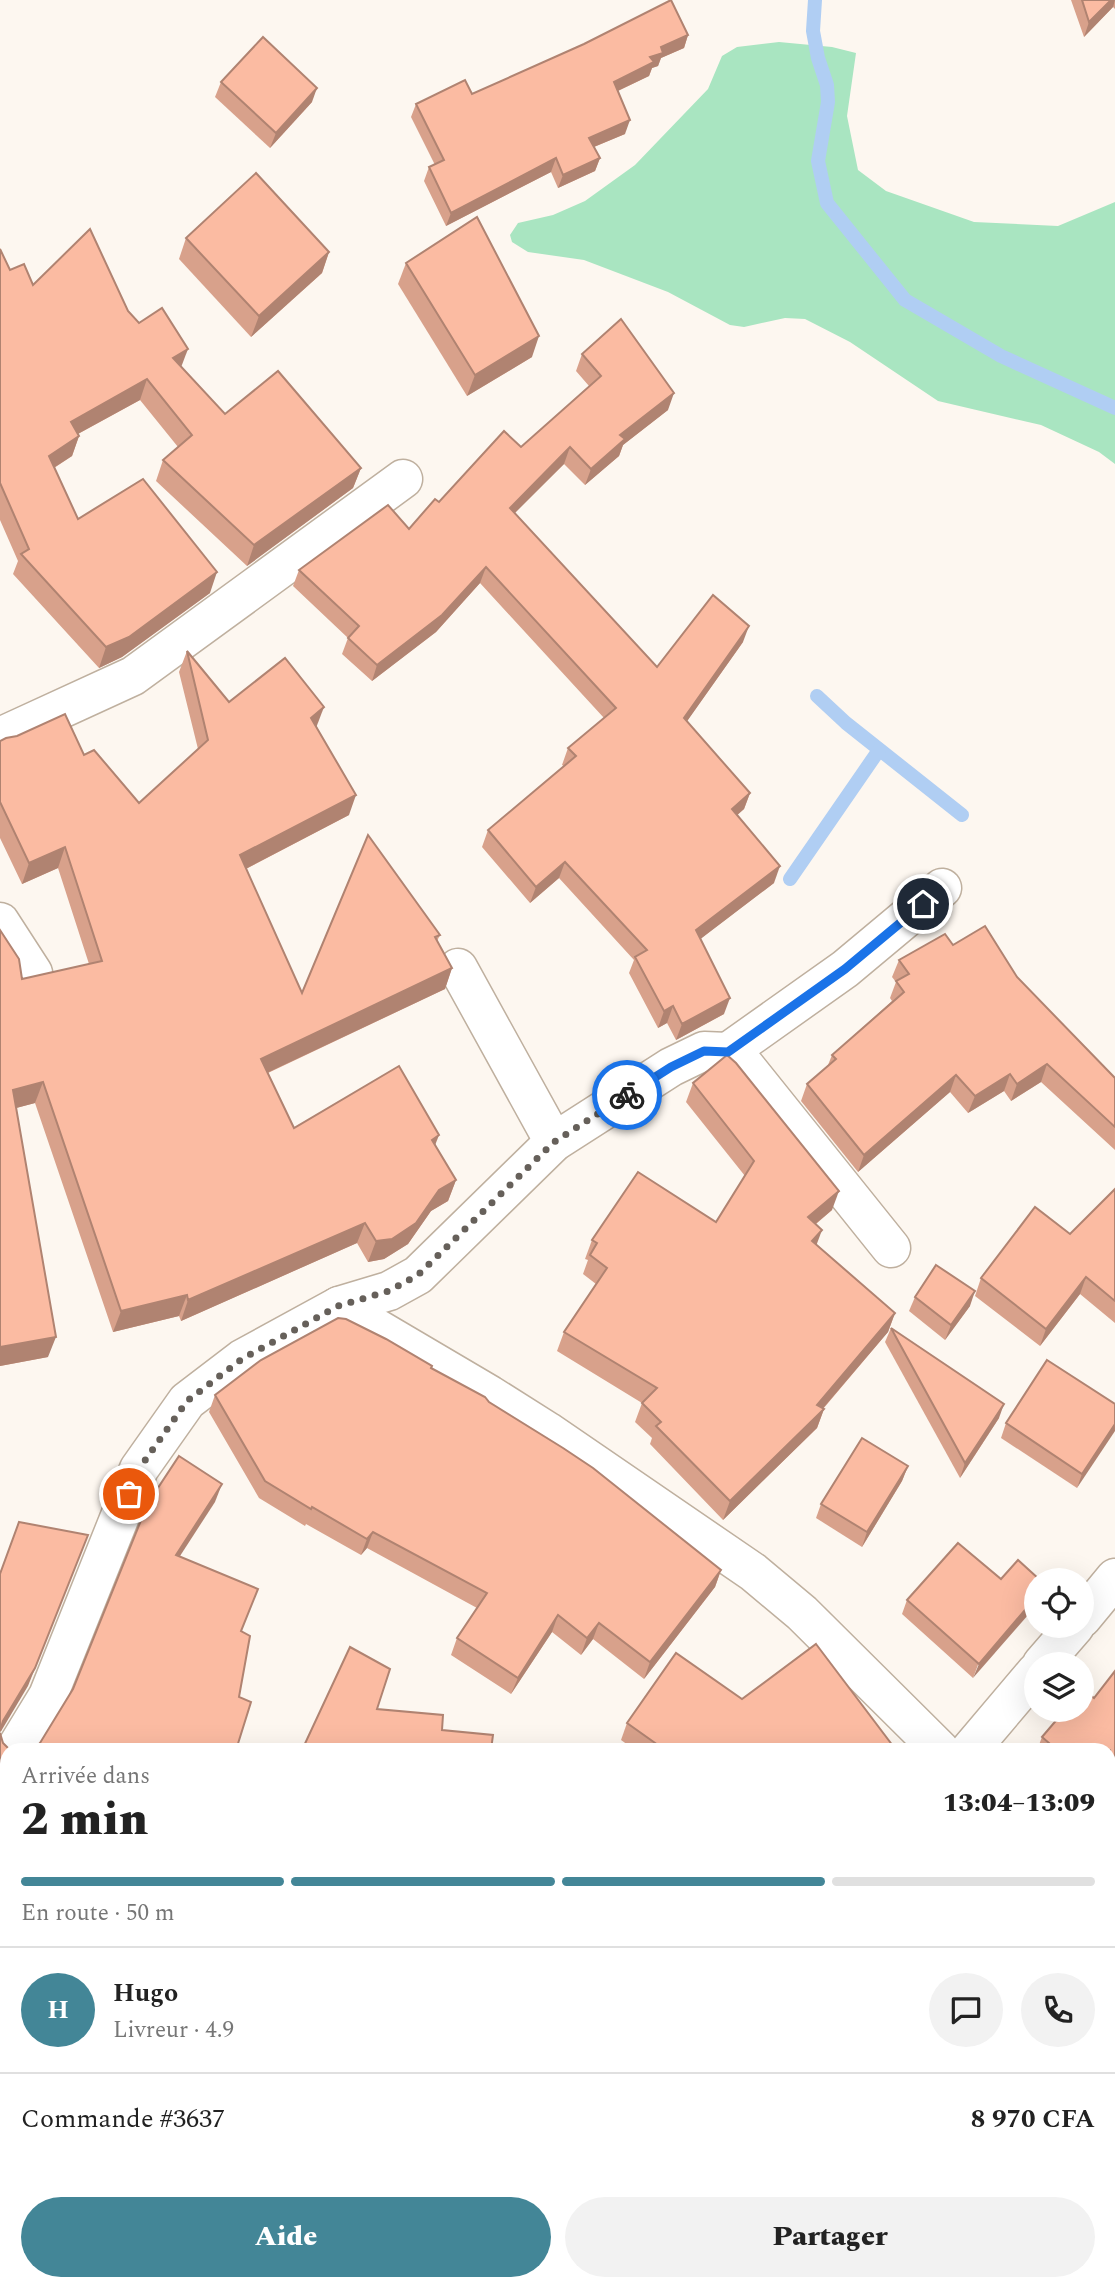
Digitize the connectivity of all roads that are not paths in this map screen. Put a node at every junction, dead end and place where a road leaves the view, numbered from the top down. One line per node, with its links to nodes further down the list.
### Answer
1 (403, 479): 2 (street)
2 (0, 737)
3 (942, 888): 7 (street)
4 (0, 922): 6 (street)
5 (458, 968): 8 (street)
6 (33, 973)
7 (728, 1052): 8 (street); 9 (street)
8 (554, 1142): 10 (street)
9 (891, 1248)
10 (338, 1306): 16 (street); 17 (street)
11 (1115, 1578): 12 (street)
12 (1094, 1603)
13 (1065, 1638): 14 (street)
14 (1052, 1652)
15 (1024, 1686): 18 (street)
16 (19, 1743)
17 (933, 1743)
18 (976, 1743)

